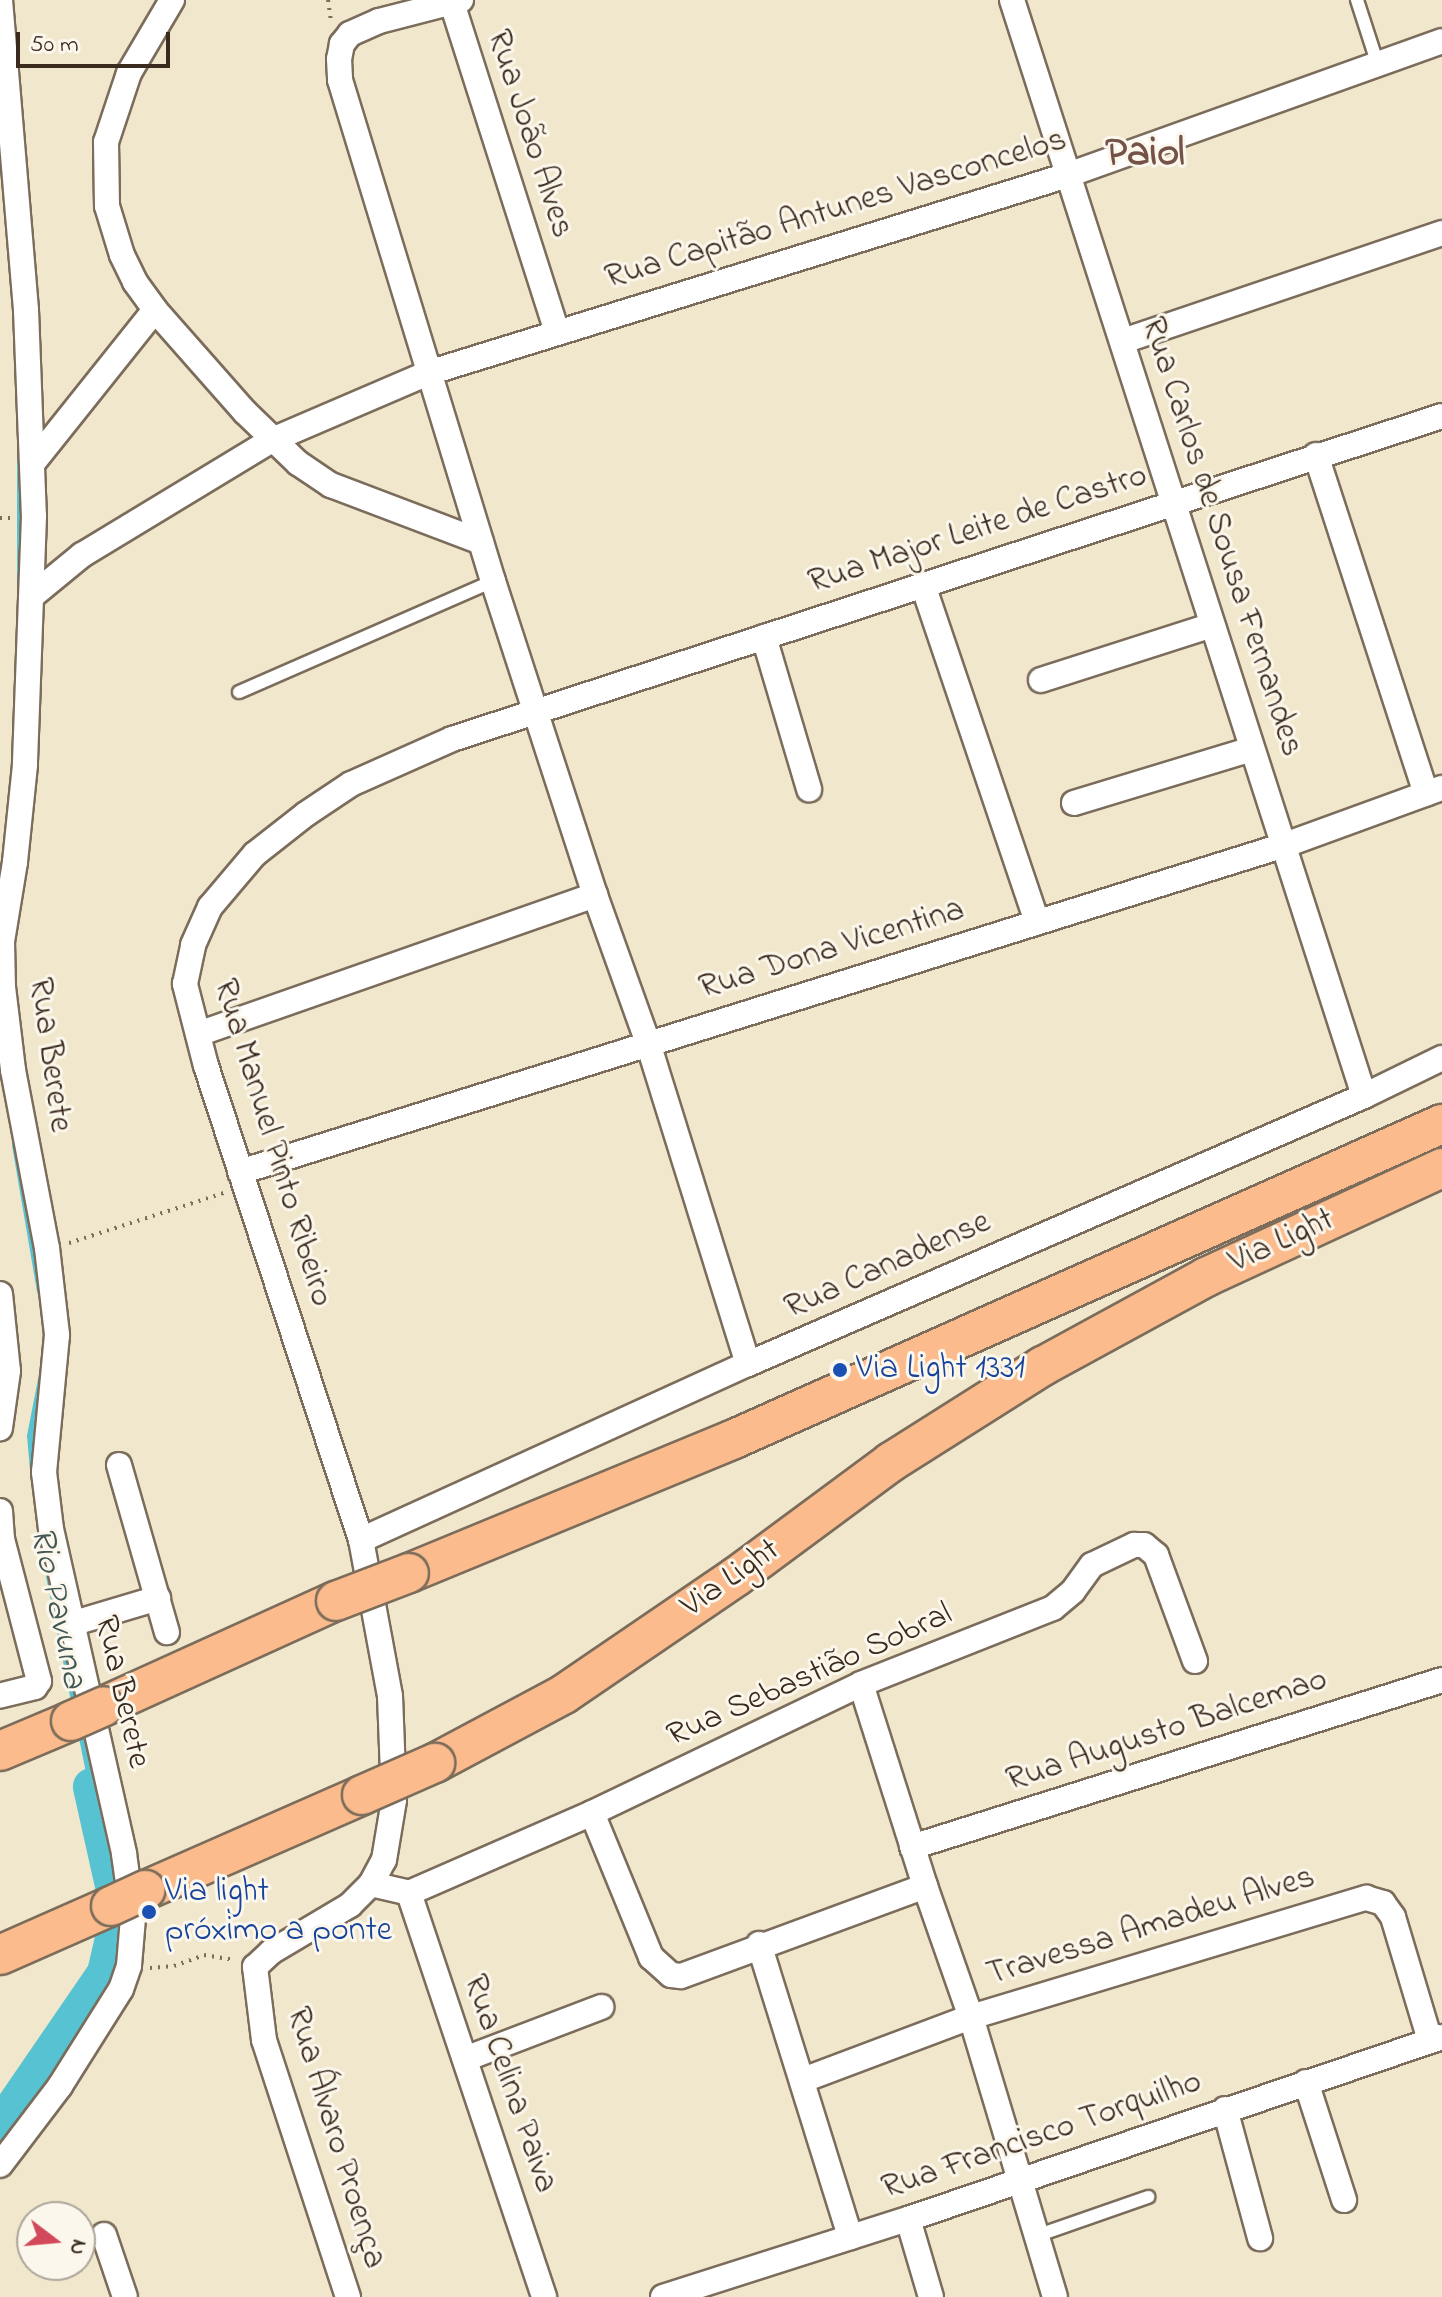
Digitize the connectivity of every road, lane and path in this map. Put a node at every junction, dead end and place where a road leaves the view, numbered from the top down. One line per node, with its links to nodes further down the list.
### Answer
1 (0, 0): 17 (street, Rua Berete)
2 (172, 0): 10 (street)
3 (1012, 0): 8 (street, Rua Carlos de Sousa Fernandes)
4 (1357, 0): 7 (lane)
5 (456, 1): 11 (street, Rua João Alves); 13 (street)
6 (1442, 41): 7 (street, Rua Capitão Antunes Vasconcelos)
7 (1378, 65): 8 (street, Rua Capitão Antunes Vasconcelos)
8 (1068, 175): 11 (street, Rua Capitão Antunes Vasconcelos); 12 (street, Rua Carlos de Sousa Fernandes)
9 (1442, 233): 12 (street)
10 (155, 310): 15 (street); 17 (street)
11 (557, 332): 13 (street, Rua Capitão Antunes Vasconcelos)
12 (1123, 341): 18 (street, Rua Carlos de Sousa Fernandes)
13 (428, 373): 15 (street, Rua Capitão Antunes Vasconcelos); 19 (street)
14 (1442, 416): 16 (street, Rua Major Leite de Castro)
15 (272, 440): 19 (street); 22 (street, Rua Capitão Antunes Vasconcelos)
16 (1316, 455): 18 (street, Rua Major Leite de Castro); 30 (street)
17 (32, 464): 22 (street, Rua Berete)
18 (1174, 502): 21 (street, Rua Major Leite de Castro); 23 (street, Rua Carlos de Sousa Fernandes)
19 (481, 542): 20 (street)
20 (493, 581): 26 (lane); 27 (street)
21 (923, 585): 24 (street, Rua Major Leite de Castro); 34 (street)
22 (32, 596): 42 (street, Rua Berete)
23 (1212, 625): 25 (street); 28 (street, Rua Carlos de Sousa Fernandes)
24 (764, 637): 27 (street, Rua Major Leite de Castro); 29 (street)
25 (1041, 680)
26 (239, 692)
27 (537, 712): 33 (street); 35 (street, Rua Manuel Pinto Ribeiro)
28 (1252, 749): 31 (street); 32 (street, Rua Carlos de Sousa Fernandes)
29 (809, 789)
30 (1434, 791): 32 (street, Rua Dona Vicentina)
31 (1074, 803)
32 (1285, 845): 34 (street, Rua Dona Vicentina); 38 (street, Rua Carlos de Sousa Fernandes)
33 (595, 895): 35 (street); 36 (street)
34 (1037, 922): 36 (street, Rua Dona Vicentina)
35 (198, 1034): 41 (street, Rua Manuel Pinto Ribeiro)
36 (648, 1043): 41 (street, Rua Dona Vicentina); 44 (street)
37 (1442, 1058): 38 (street, Rua Canadense)
38 (1364, 1096): 44 (street, Rua Canadense)
39 (1442, 1124): 56 (main road, Via Light, bridge)
40 (1442, 1168): 63 (main road, Via Light, bridge)
41 (242, 1179): 42 (path); 48 (street, Rua Manuel Pinto Ribeiro)
42 (47, 1248): 50 (street, Rua Berete)
43 (0, 1294): 45 (street)
44 (748, 1364): 48 (street, Rua Canadense)
45 (0, 1428)
46 (119, 1465): 49 (street)
47 (0, 1511): 55 (street)
48 (361, 1540): 59 (street)
49 (158, 1598): 50 (street); 51 (street)
50 (71, 1624): 64 (street, Rua Berete)
51 (167, 1632)
52 (1195, 1661): 54 (street, Rua Sebastião Sobral)
53 (1442, 1680): 58 (street, Rua Augusto Balcemao)
54 (861, 1684): 57 (street, Rua Sebastião Sobral); 58 (street)
55 (9, 1694)
56 (0, 1751)
57 (592, 1813): 61 (street, Rua Sebastião Sobral); 62 (street)
58 (912, 1847): 60 (street)
59 (371, 1884): 61 (street); 65 (street)
60 (925, 1886): 62 (street); 67 (street)
61 (409, 1893): 69 (street, Rua Celina Paiva)
62 (759, 1944): 70 (street)
63 (0, 1955)
64 (129, 1966): 65 (path); 73 (street)
65 (255, 1967): 83 (street, Rua Álvaro Proença)
66 (601, 2007): 69 (street)
67 (971, 2017): 68 (street, Travessa Amadeu Alves); 70 (street, Travessa Amadeu Alves); 74 (street)
68 (1436, 2038): 71 (street, Rua Francisco Torquilho)
69 (465, 2059): 84 (street, Rua Celina Paiva)
70 (803, 2080): 80 (street)
71 (1306, 2082): 72 (street, Rua Francisco Torquilho); 76 (street)
72 (1225, 2109): 74 (street, Rua Francisco Torquilho); 81 (street)
73 (0, 2165)
74 (1018, 2179): 77 (street, Rua Francisco Torquilho); 79 (street)
75 (1148, 2197): 79 (lane)
76 (1344, 2200)
77 (908, 2219): 80 (street, Rua Francisco Torquilho); 86 (street)
78 (104, 2235): 82 (street)
79 (1036, 2236): 87 (street)
80 (850, 2237): 85 (street, Rua Francisco Torquilho)
81 (1260, 2238)
82 (125, 2297)
83 (348, 2297)
84 (544, 2297)
85 (663, 2297)
86 (931, 2297)
87 (1055, 2297)

